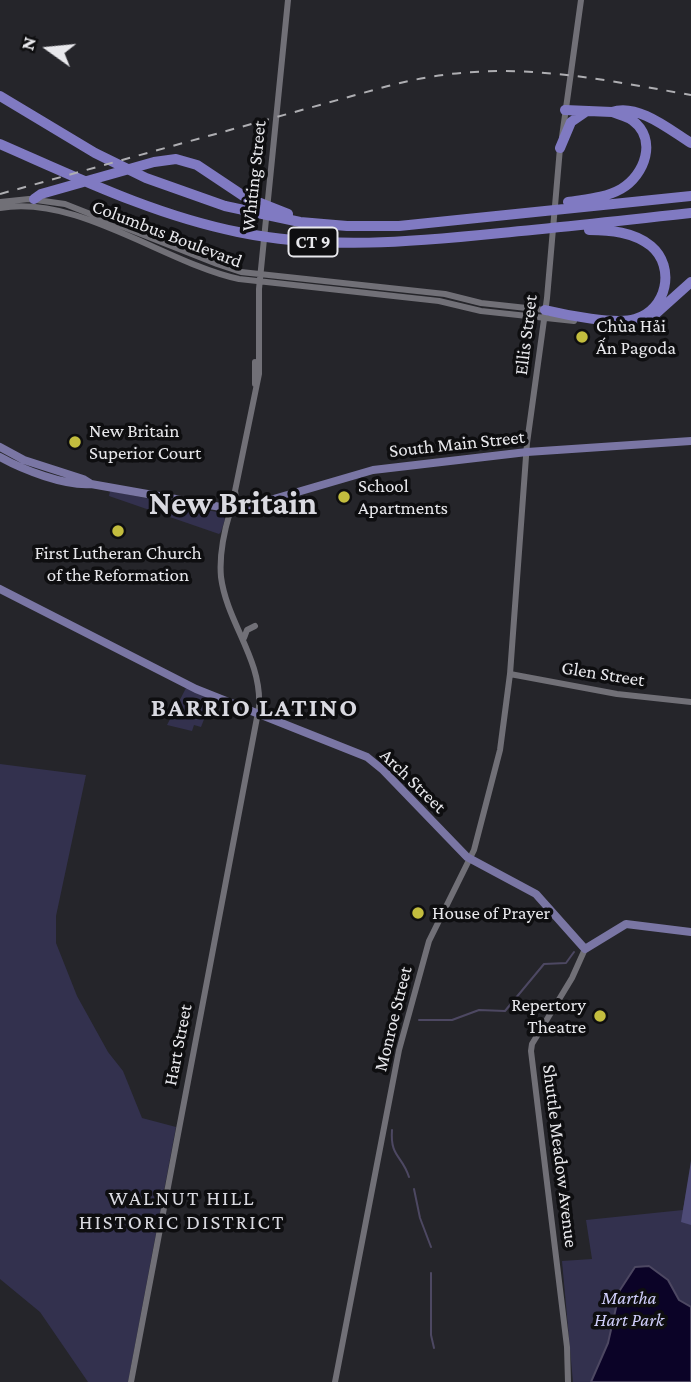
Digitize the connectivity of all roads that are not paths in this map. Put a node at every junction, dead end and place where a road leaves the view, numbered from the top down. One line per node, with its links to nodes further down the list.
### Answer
1 (288, 0): 18 (street, Whiting Street)
2 (581, 0): 4 (street, Ellis Street)
3 (0, 96): 16 (highway, CT 9)
4 (565, 110): 5 (highway); 9 (street, Ellis Street)
5 (590, 111): 6 (highway); 9 (highway)
6 (612, 112): 7 (highway); 15 (highway)
7 (691, 143)
8 (0, 144): 17 (highway, CT 9)
9 (560, 148): 20 (street, Ellis Street)
10 (691, 196): 15 (highway, CT 9)
11 (0, 202): 12 (street, Columbus Boulevard)
12 (33, 203): 13 (street, Columbus Boulevard); 16 (highway); 18 (street, Columbus Boulevard)
13 (0, 208)
14 (691, 213): 17 (highway, CT 9)
15 (515, 214): 16 (highway, CT 9)
16 (322, 225)
17 (565, 227): 20 (highway)
18 (260, 278): 20 (street, Columbus Boulevard); 25 (street, Whiting Street)
19 (691, 282): 21 (highway)
20 (544, 314): 21 (street, Columbus Boulevard); 23 (street, Ellis Street)
21 (574, 321)
22 (691, 441): 23 (main road, South Main Street)
23 (527, 452): 25 (main road, South Main Street); 29 (street, Ellis Street)
24 (2, 456): 25 (main road)
25 (231, 509): 28 (street, Whiting Street)
26 (0, 589): 31 (main road, Arch Street)
27 (255, 626): 28 (street)
28 (244, 640): 31 (street, Hart Street)
29 (510, 674): 30 (street, Glen Street); 32 (street, Monroe Street)
30 (691, 702)
31 (258, 714): 32 (main road, Arch Street); 35 (street, Hart Street)
32 (470, 859): 34 (main road, Arch Street); 36 (street, Monroe Street)
33 (688, 932): 34 (main road)
34 (585, 949): 37 (street, Shuttle Meadow Avenue)
35 (131, 1382)
36 (335, 1382)
37 (568, 1382)

